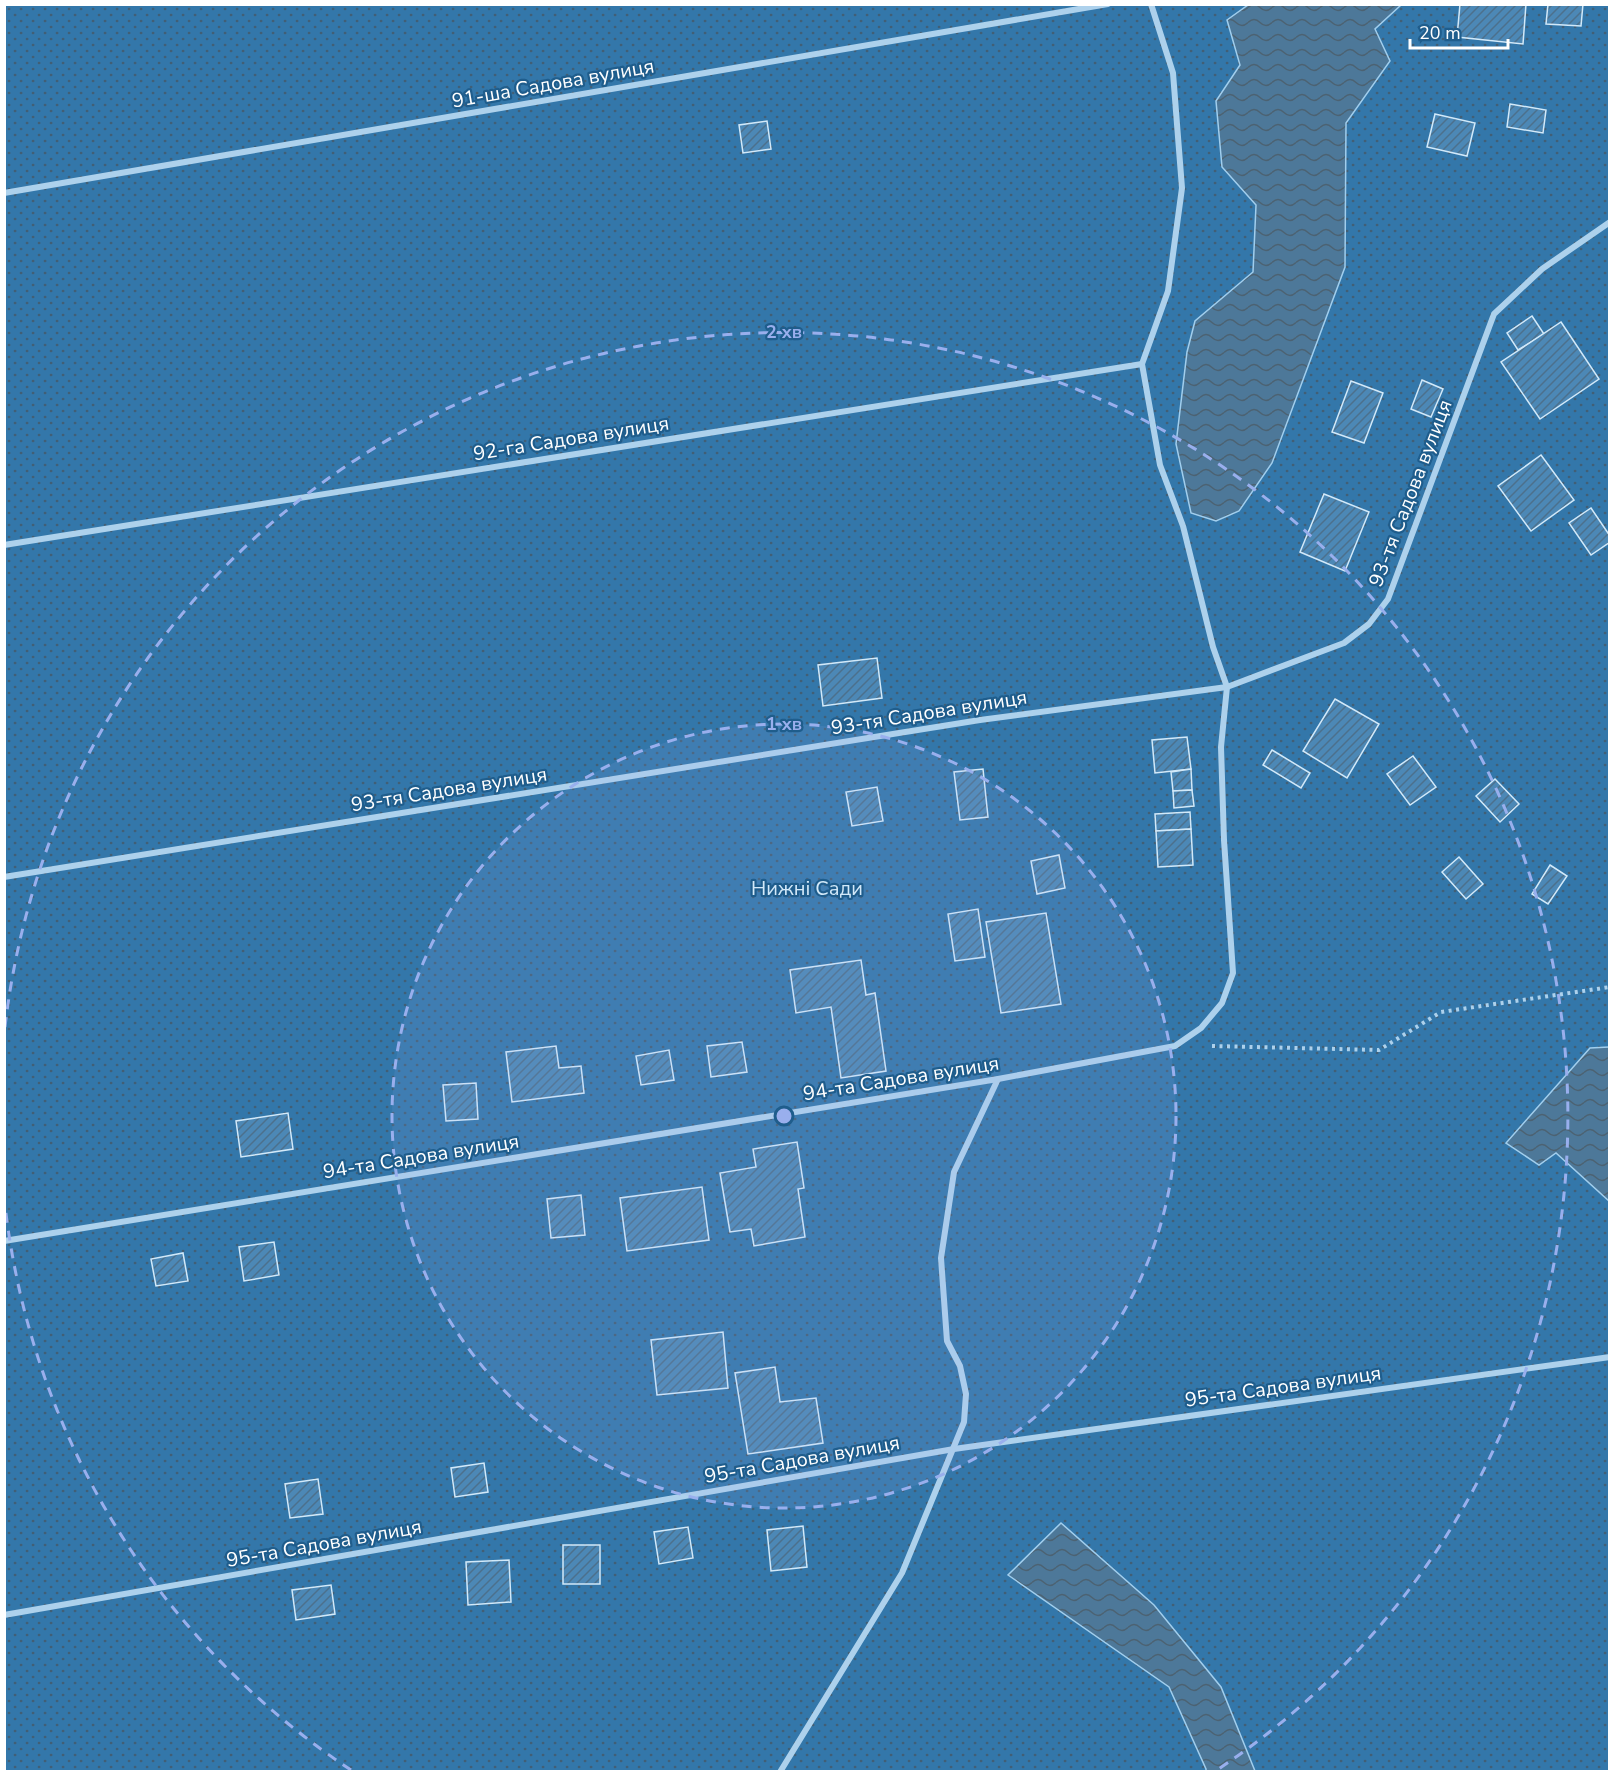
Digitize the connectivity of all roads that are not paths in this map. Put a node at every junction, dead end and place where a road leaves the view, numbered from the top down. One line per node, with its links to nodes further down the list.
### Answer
1 (1108, 4): 3 (street, 91-ша Садова вулиця)
2 (1151, 4): 5 (street)
3 (4, 193)
4 (1610, 222): 7 (street, 93-тя Садова вулиця)
5 (1142, 364): 6 (street, 92-га Садова вулиця); 7 (street)
6 (4, 545)
7 (1227, 687): 8 (street, 93-тя Садова вулиця); 9 (street, 94-та Садова вулиця)
8 (4, 877)
9 (998, 1079): 10 (street, 94-та Садова вулиця); 12 (street)
10 (4, 1241)
11 (1610, 1357): 12 (street, 95-та Садова вулиця)
12 (954, 1449): 13 (street, 95-та Садова вулиця); 14 (street)
13 (4, 1615)
14 (780, 1772)

